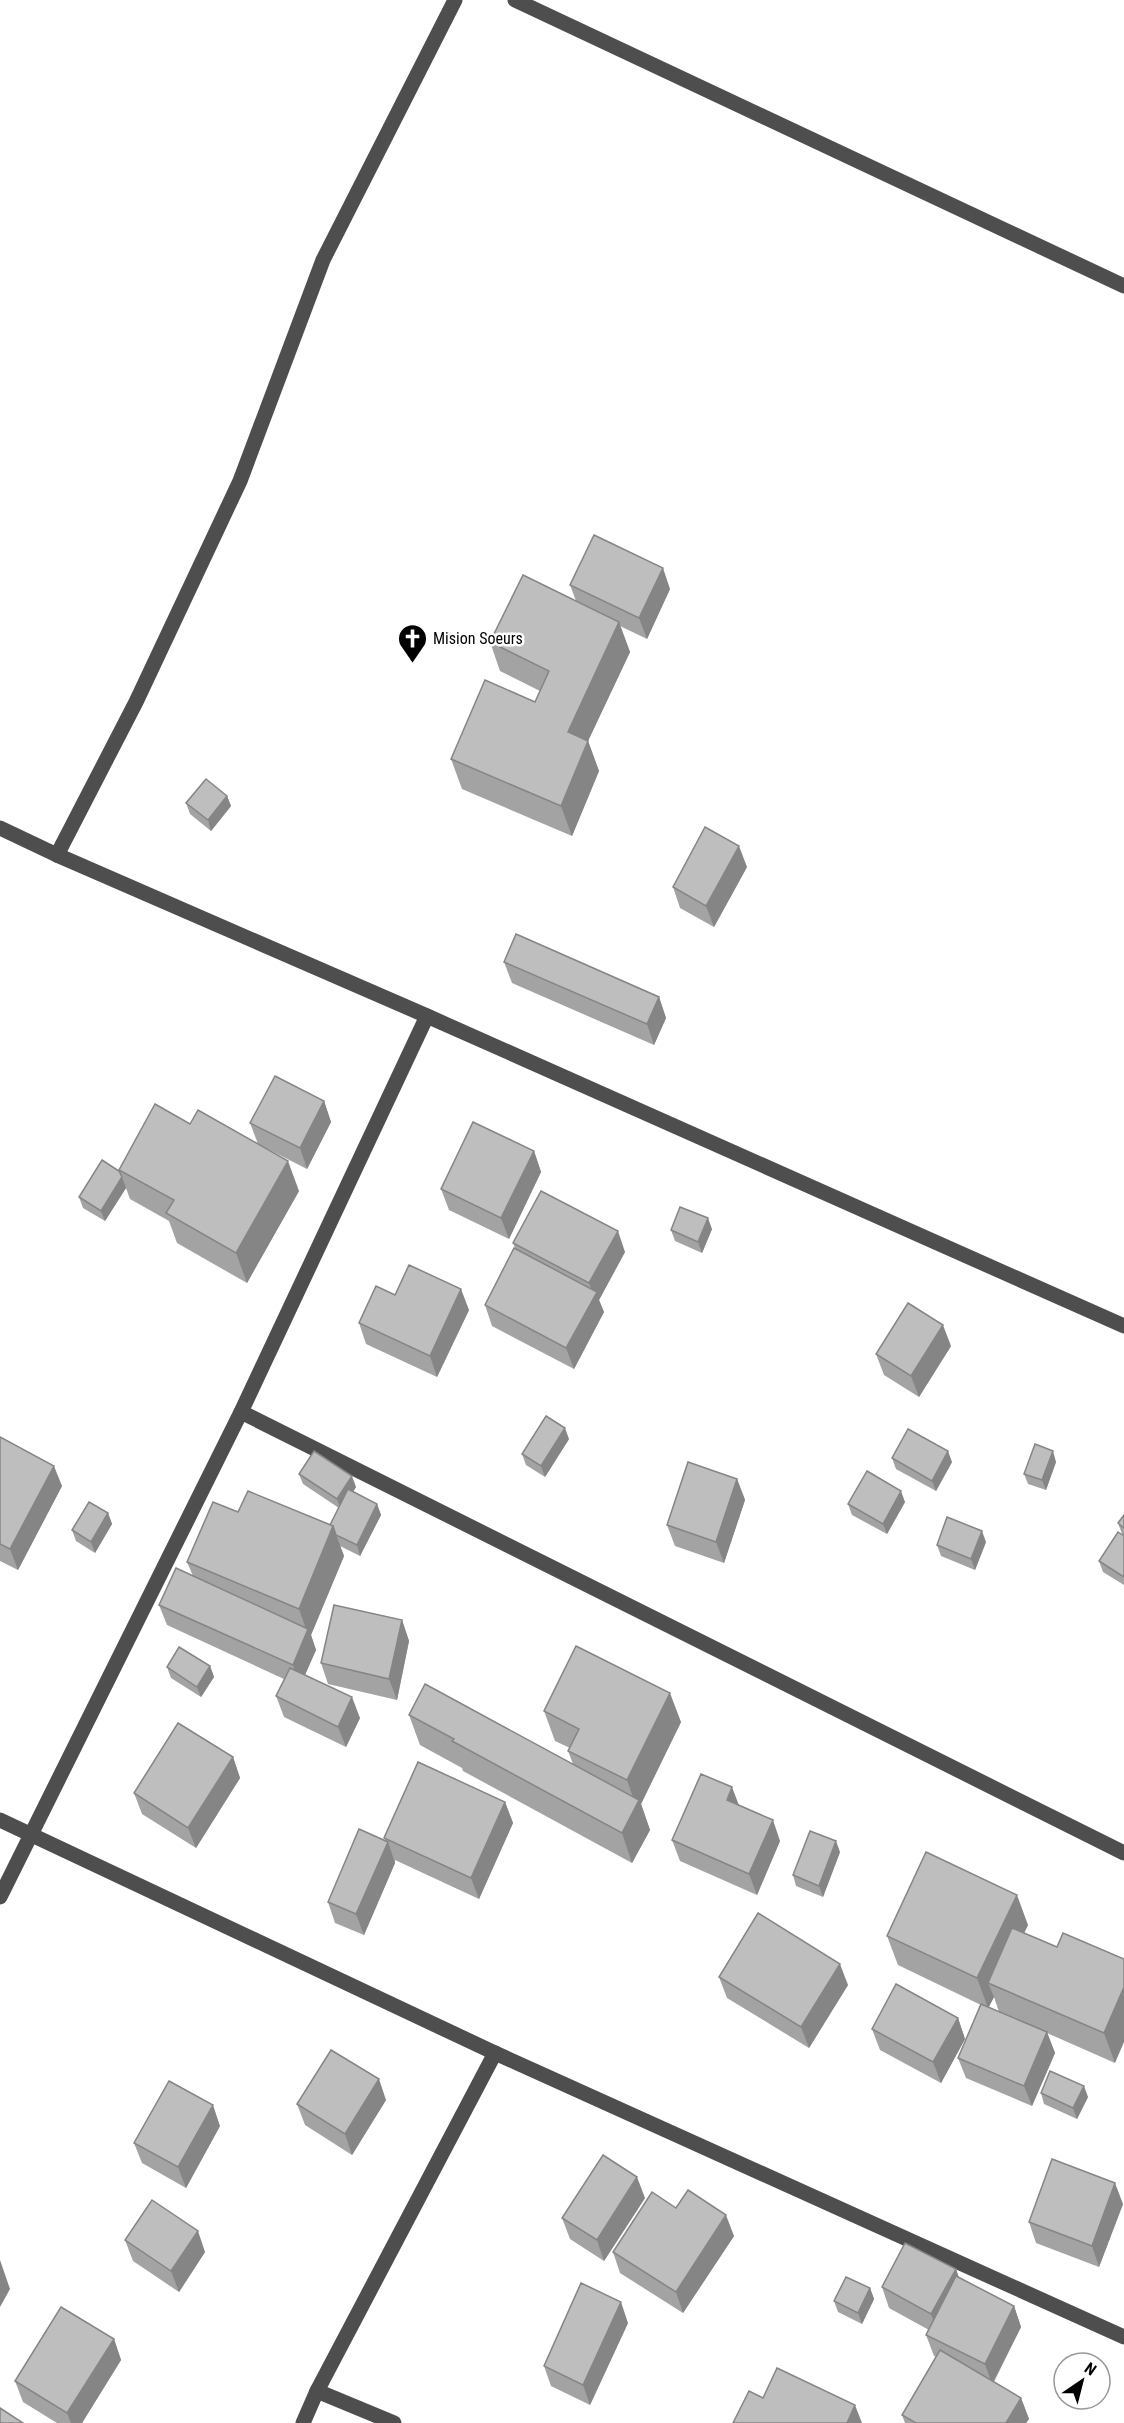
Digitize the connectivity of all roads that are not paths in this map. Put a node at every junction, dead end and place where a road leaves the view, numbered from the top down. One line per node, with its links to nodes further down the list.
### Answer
1 (455, 0): 5 (street)
2 (515, 0): 3 (street)
3 (1124, 286)
4 (0, 828): 5 (street)
5 (57, 855): 6 (street)
6 (427, 1016): 7 (street); 8 (street)
7 (1124, 1326)
8 (241, 1412): 10 (street); 11 (street)
9 (0, 1820): 10 (street)
10 (32, 1835): 12 (street); 13 (street)
11 (1124, 1852)
12 (0, 1897)
13 (495, 2053): 14 (street); 15 (street)
14 (1124, 2337)
15 (317, 2391): 16 (street); 17 (street)
16 (303, 2423)
17 (394, 2423)

